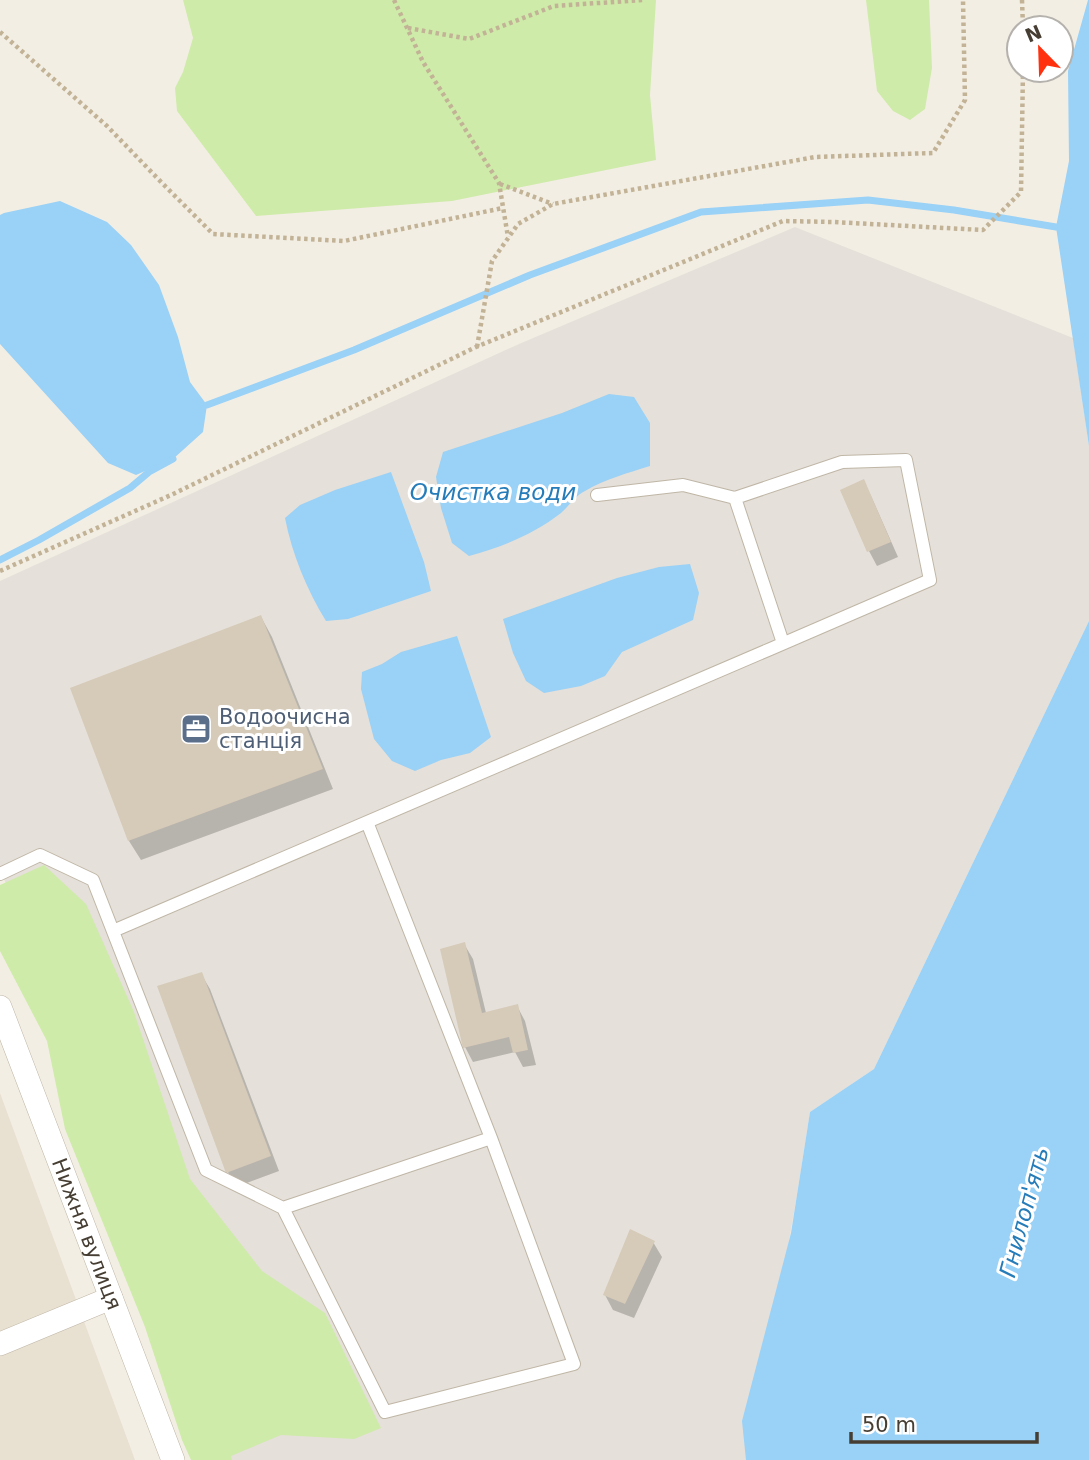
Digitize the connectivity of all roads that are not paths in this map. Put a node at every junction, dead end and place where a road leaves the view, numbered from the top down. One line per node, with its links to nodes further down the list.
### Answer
1 (597, 495): 2 (lane)
2 (735, 498): 3 (lane); 3 (lane)
3 (783, 643): 4 (lane)
4 (367, 822): 6 (lane); 8 (lane)
5 (0, 874): 6 (lane)
6 (113, 931): 9 (lane)
7 (0, 1007): 10 (street, Нижня вулиця)
8 (491, 1138): 9 (lane); 9 (lane)
9 (283, 1208)
10 (111, 1297): 11 (street); 12 (street, Нижня вулиця)
11 (0, 1344)
12 (173, 1460)

